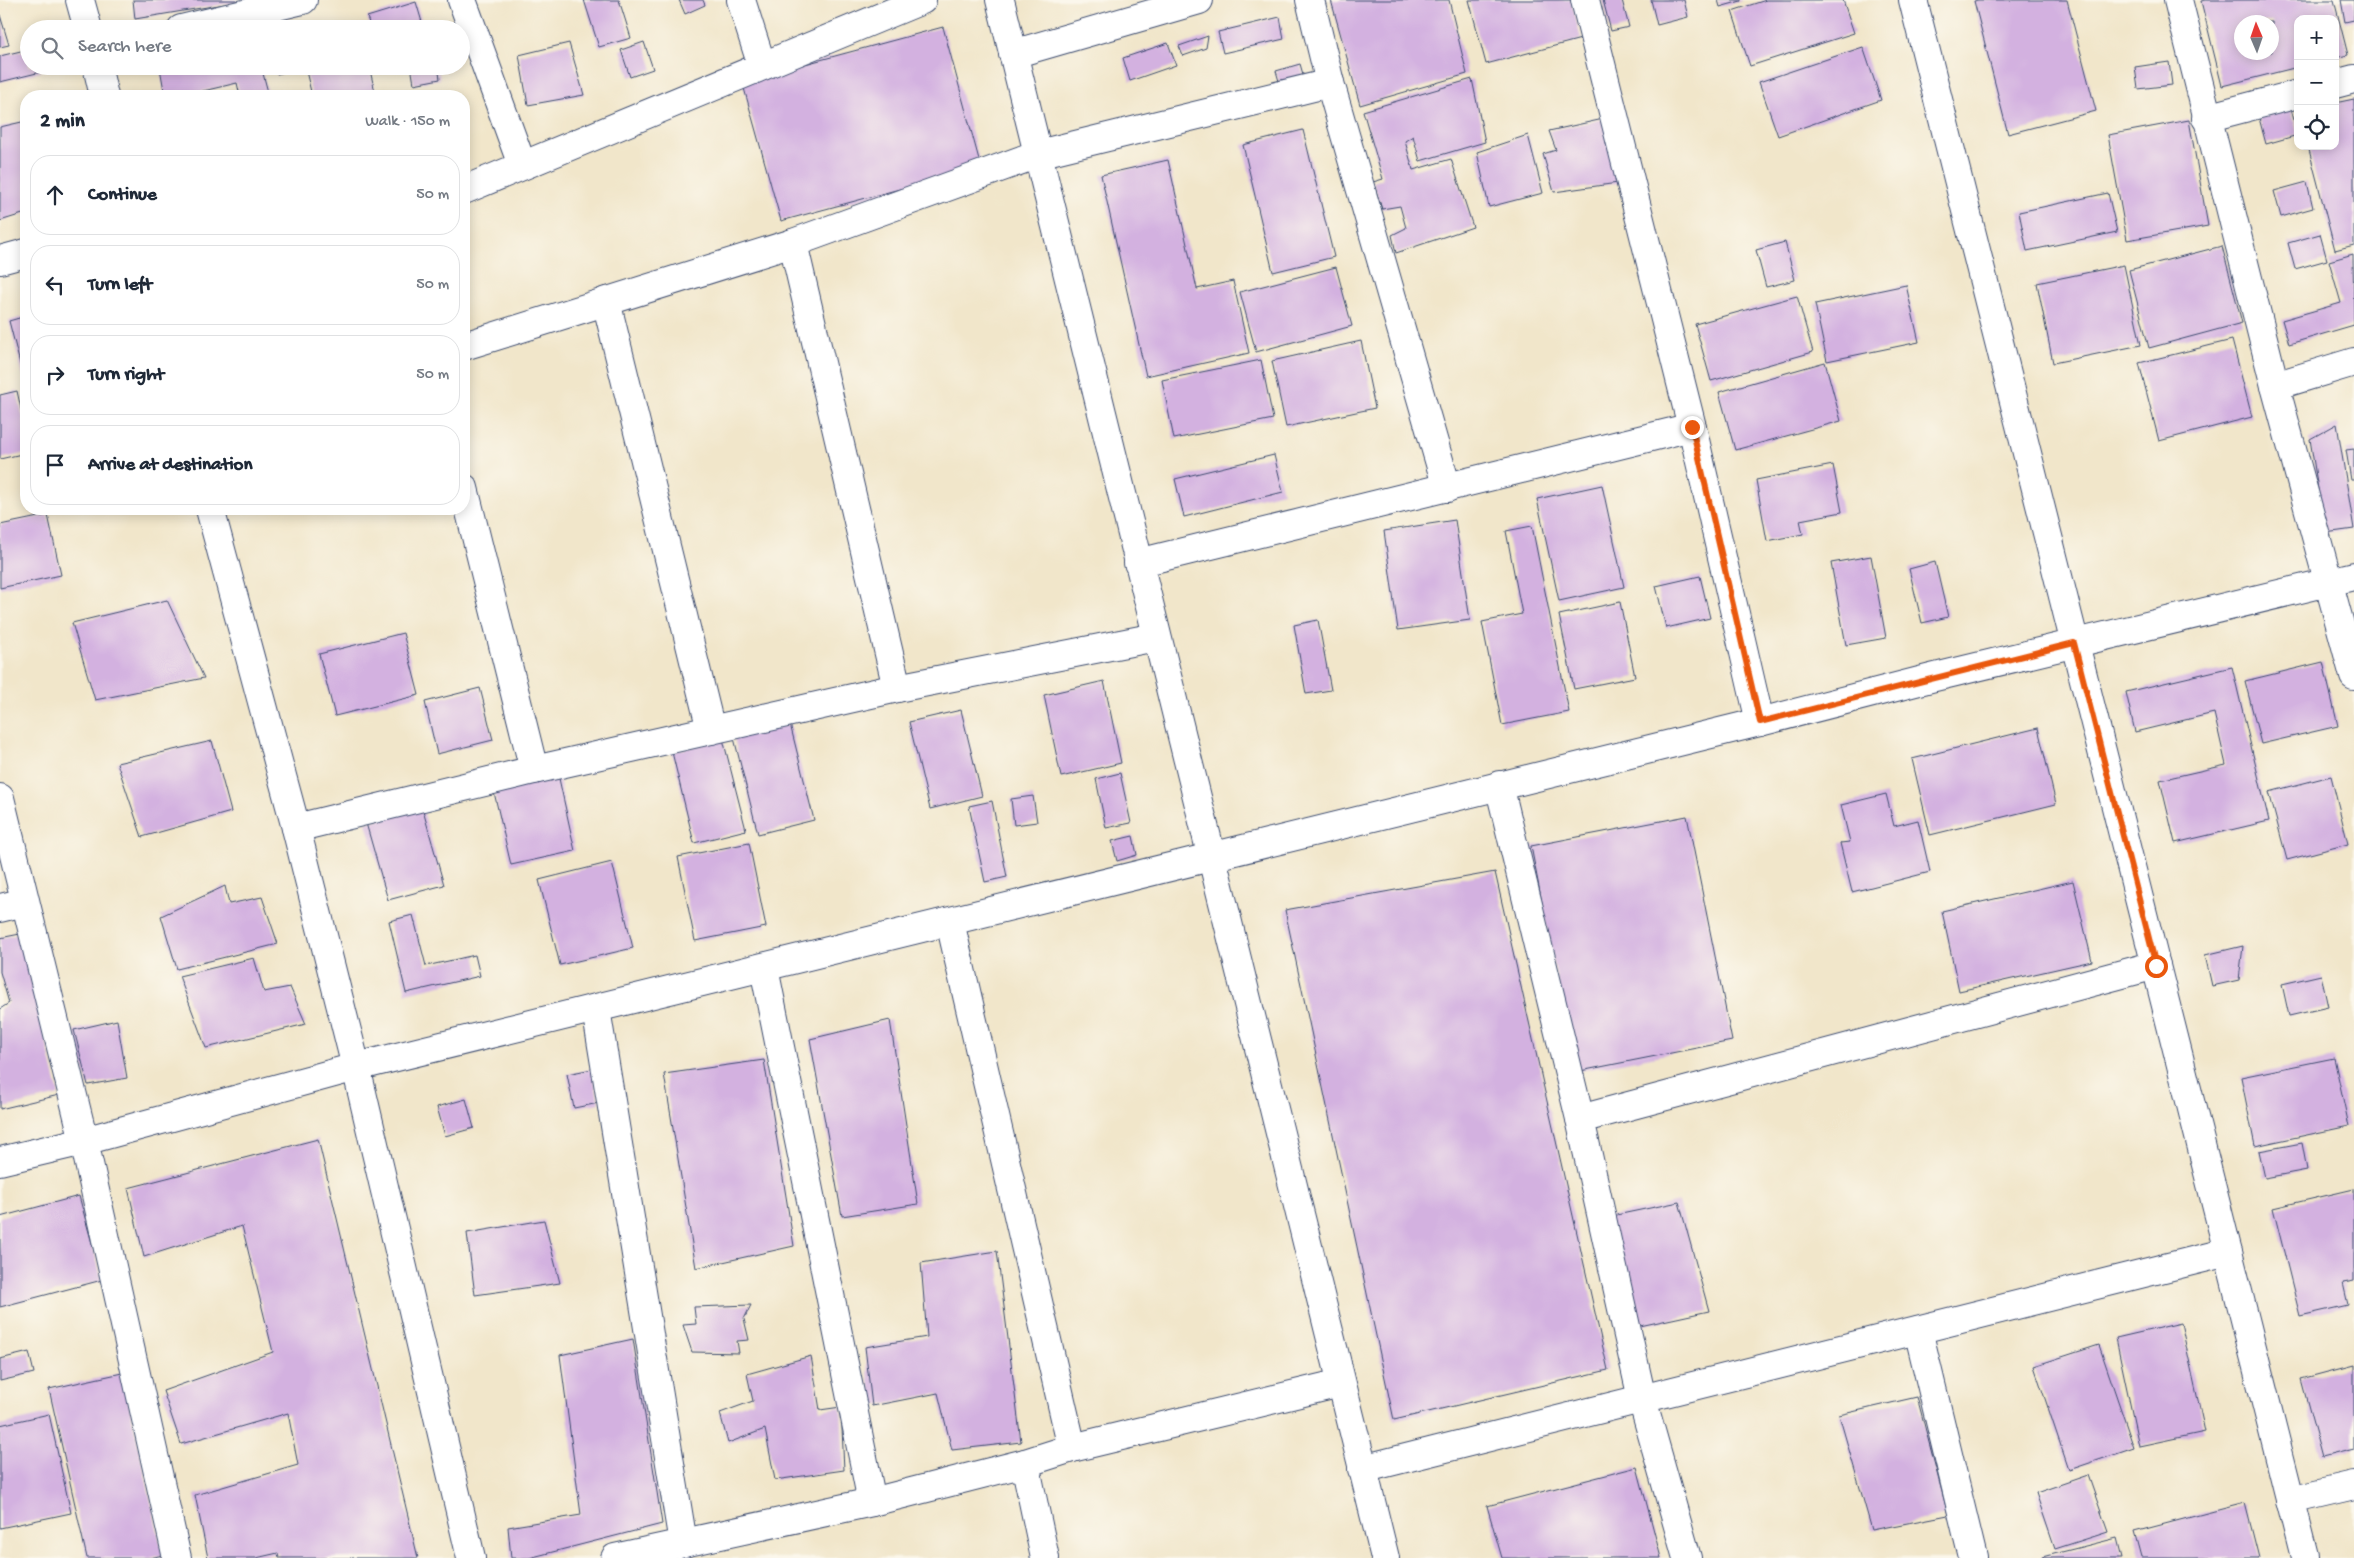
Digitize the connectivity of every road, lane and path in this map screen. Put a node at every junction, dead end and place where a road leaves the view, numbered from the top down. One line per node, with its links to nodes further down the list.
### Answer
1 (80, 0): 12 (street)
2 (302, 0): 13 (street)
3 (462, 0): 14 (street)
4 (741, 0): 17 (street)
5 (922, 0): 17 (street)
6 (1000, 0): 16 (street)
7 (1198, 0): 16 (street)
8 (1310, 0): 20 (street)
9 (1585, 0): 35 (street)
10 (1913, 0): 43 (street)
11 (2178, 0): 24 (street)
12 (86, 20)
13 (218, 20)
14 (469, 20)
15 (470, 22): 26 (street)
16 (1013, 54): 25 (street)
17 (762, 66): 26 (street)
18 (99, 75): 22 (street)
19 (2354, 79): 21 (street)
20 (1330, 83): 25 (street); 36 (street)
21 (2339, 83)
22 (103, 90)
23 (2294, 95): 24 (street)
24 (2206, 118): 34 (street)
25 (1038, 154): 28 (street); 39 (street)
26 (522, 165): 27 (street)
27 (470, 187)
28 (793, 243): 31 (street); 45 (street)
29 (20, 255): 30 (street)
30 (0, 260)
31 (606, 300): 32 (street); 47 (street)
32 (470, 344)
33 (2354, 362): 34 (street)
34 (2275, 386): 41 (street)
35 (1692, 427): 36 (street); 46 (street)
36 (1447, 488): 39 (street)
37 (470, 512): 48 (street)
38 (212, 515): 51 (street)
39 (1138, 563): 42 (street)
40 (2354, 576): 41 (street)
41 (2328, 582): 43 (street); 44 (street)
42 (1156, 637): 45 (street); 52 (street)
43 (2074, 643): 46 (street); 55 (street)
44 (2354, 676)
45 (897, 688): 47 (street)
46 (1760, 722): 49 (street)
47 (710, 730): 48 (street)
48 (534, 770): 51 (street)
49 (1499, 785): 52 (street); 59 (street)
50 (0, 798): 53 (street)
51 (296, 828): 58 (street)
52 (1211, 856): 54 (street); 64 (street)
53 (13, 905): 60 (street)
54 (950, 922): 56 (street); 66 (street)
55 (2156, 966): 59 (street); 62 (street)
56 (764, 968): 57 (street); 71 (street)
57 (596, 1009): 58 (street); 72 (street)
58 (356, 1067): 60 (street); 74 (street)
59 (1580, 1120): 65 (street)
60 (84, 1141): 61 (street); 73 (street)
61 (0, 1161)
62 (2228, 1252): 63 (street); 70 (street)
63 (1918, 1330): 65 (street); 79 (street)
64 (1341, 1383): 66 (street); 68 (street)
65 (1642, 1399): 68 (street); 78 (street)
66 (1072, 1448): 67 (street)
67 (1025, 1463): 71 (street); 76 (street)
68 (1362, 1469): 77 (street)
69 (2354, 1485): 70 (street)
70 (2290, 1500): 80 (street)
71 (872, 1502): 72 (street)
72 (683, 1543): 75 (street)
73 (177, 1558)
74 (471, 1558)
75 (615, 1558)
76 (1045, 1558)
77 (1384, 1558)
78 (1686, 1558)
79 (1973, 1558)
80 (2305, 1558)

